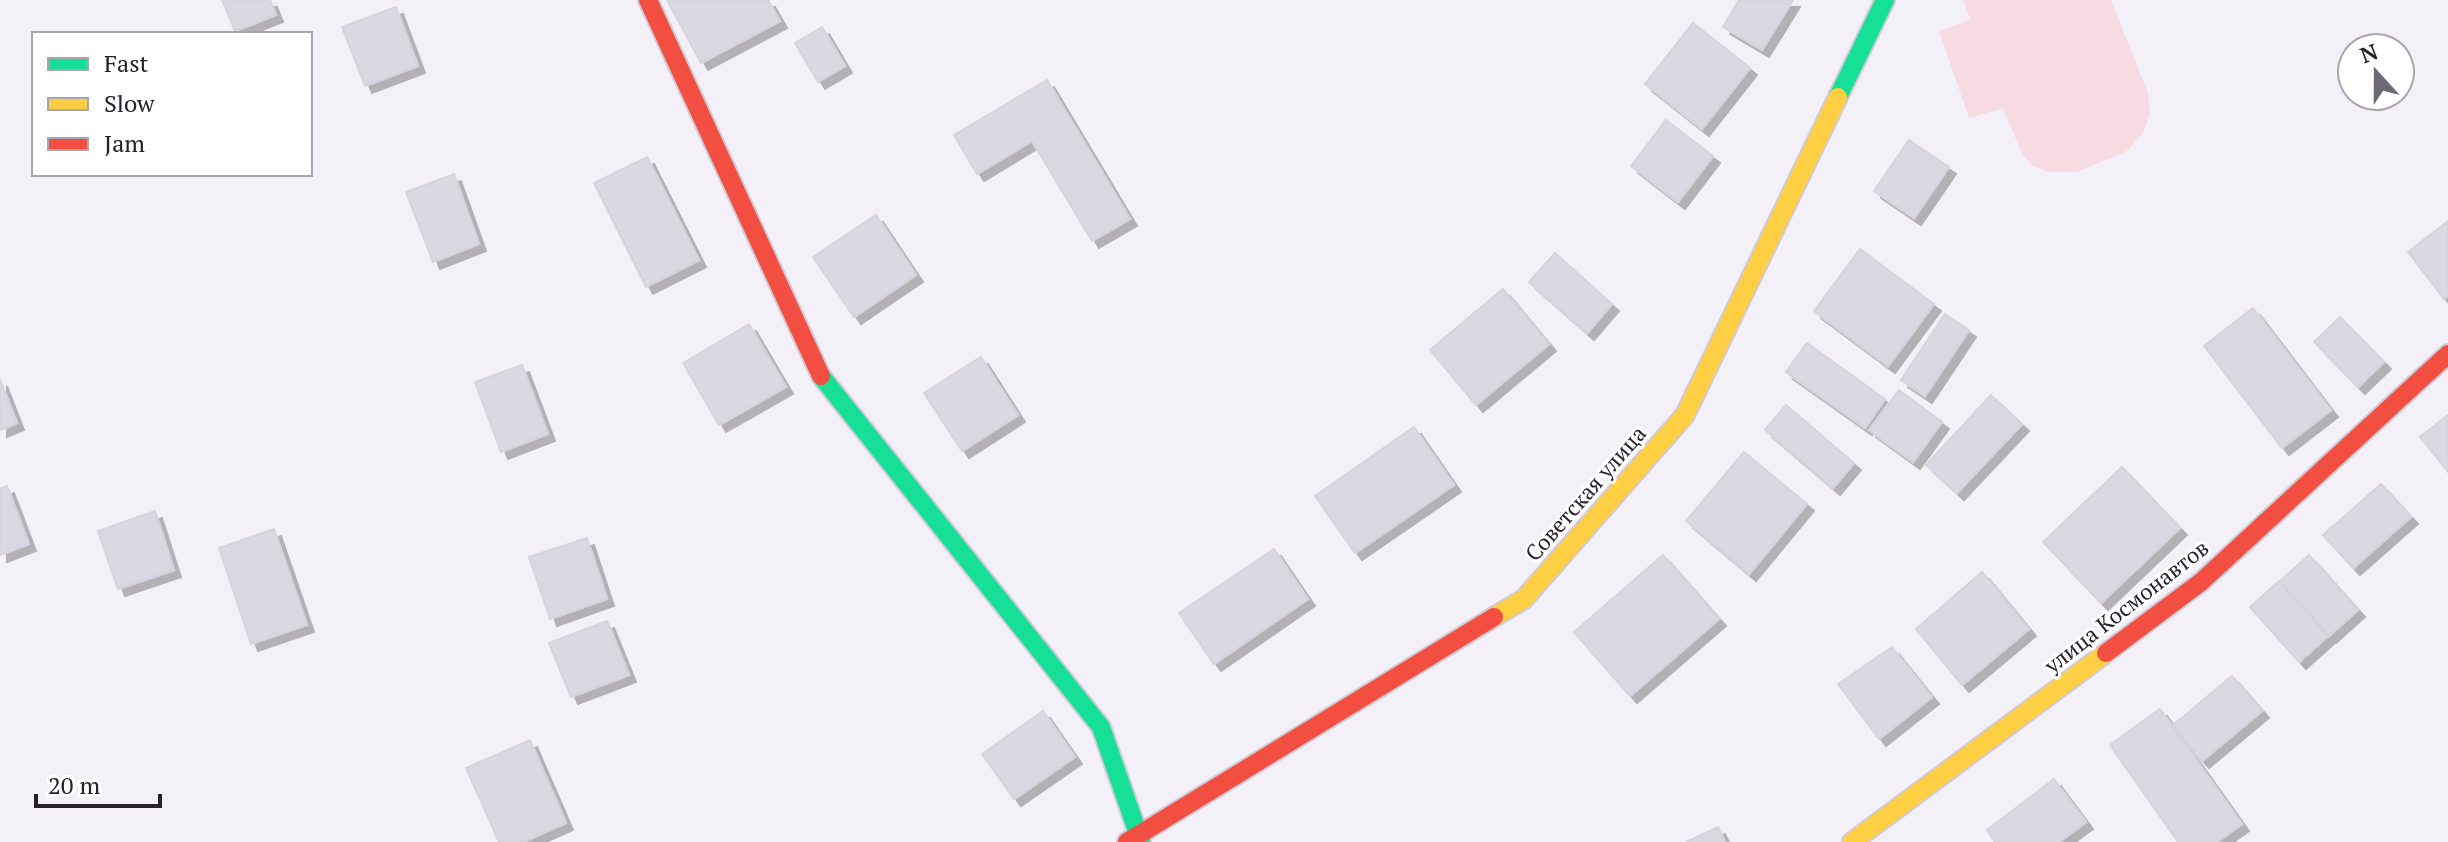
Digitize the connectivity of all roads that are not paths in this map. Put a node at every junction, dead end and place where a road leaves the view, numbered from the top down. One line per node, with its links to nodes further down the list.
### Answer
1 (648, 0): 4 (street)
2 (1885, 0): 4 (street, Советская улица)
3 (2448, 354): 5 (street, улица Космонавтов)
4 (1135, 840)
5 (1852, 842)

